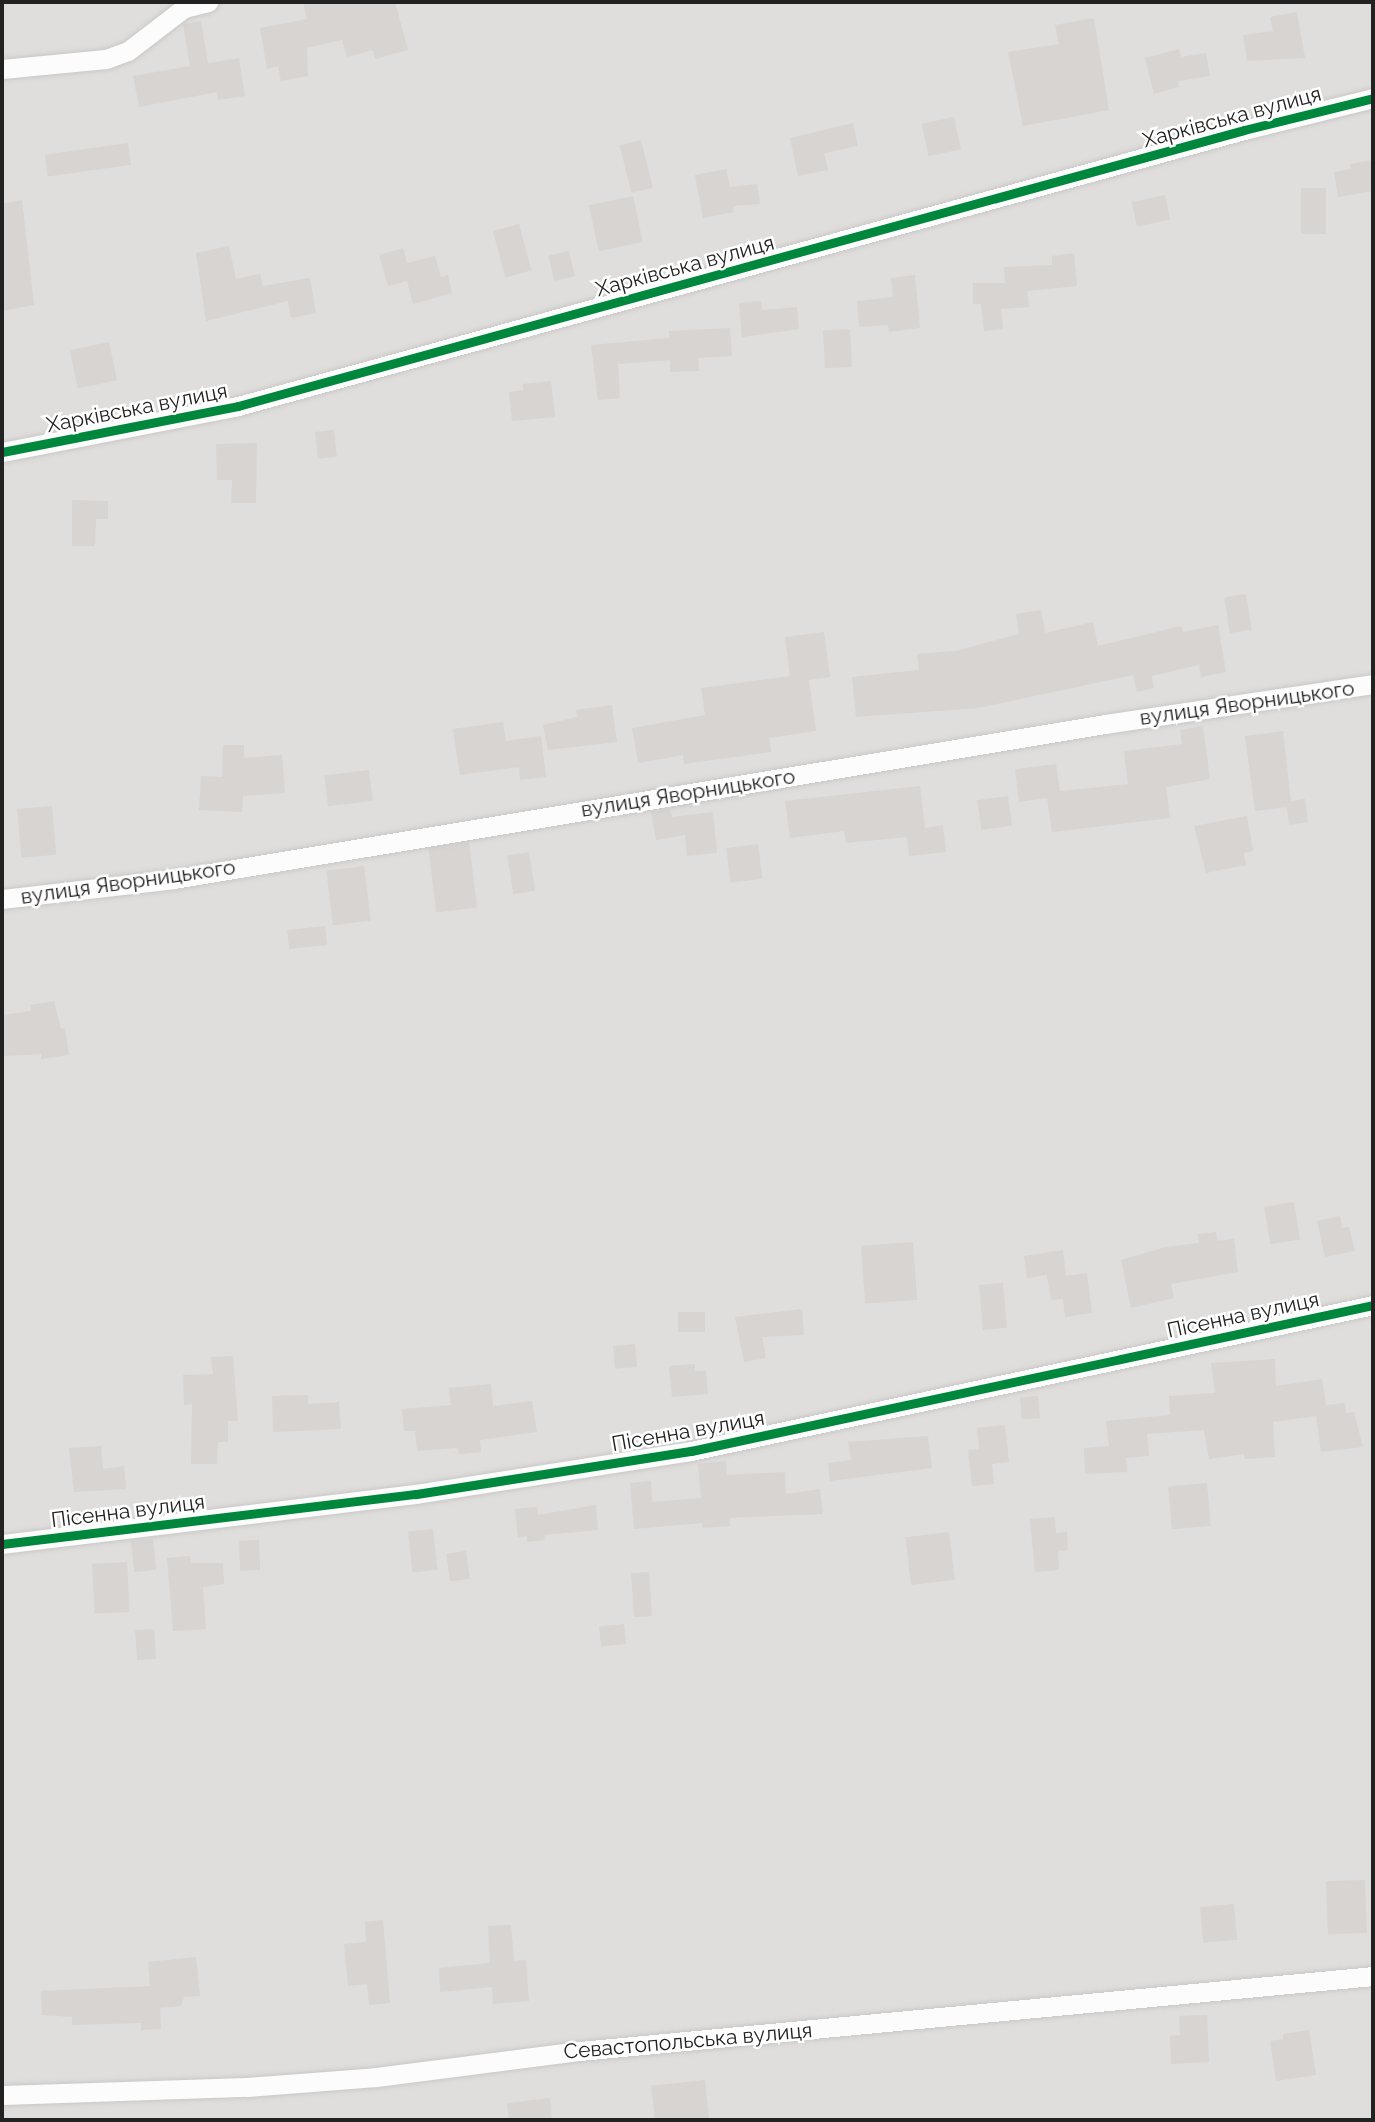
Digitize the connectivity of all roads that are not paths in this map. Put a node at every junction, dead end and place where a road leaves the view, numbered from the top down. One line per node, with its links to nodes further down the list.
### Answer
1 (208, 2): 2 (street)
2 (2, 69)
3 (1373, 99): 4 (street, Харківська вулиця)
4 (2, 452)
5 (1373, 684): 6 (street, вулиця Яворницького)
6 (2, 900)
7 (1373, 1306): 8 (street, Пісенна вулиця)
8 (2, 1544)
9 (1373, 1976): 10 (street, Севастопольська вулиця)
10 (2, 2095)

